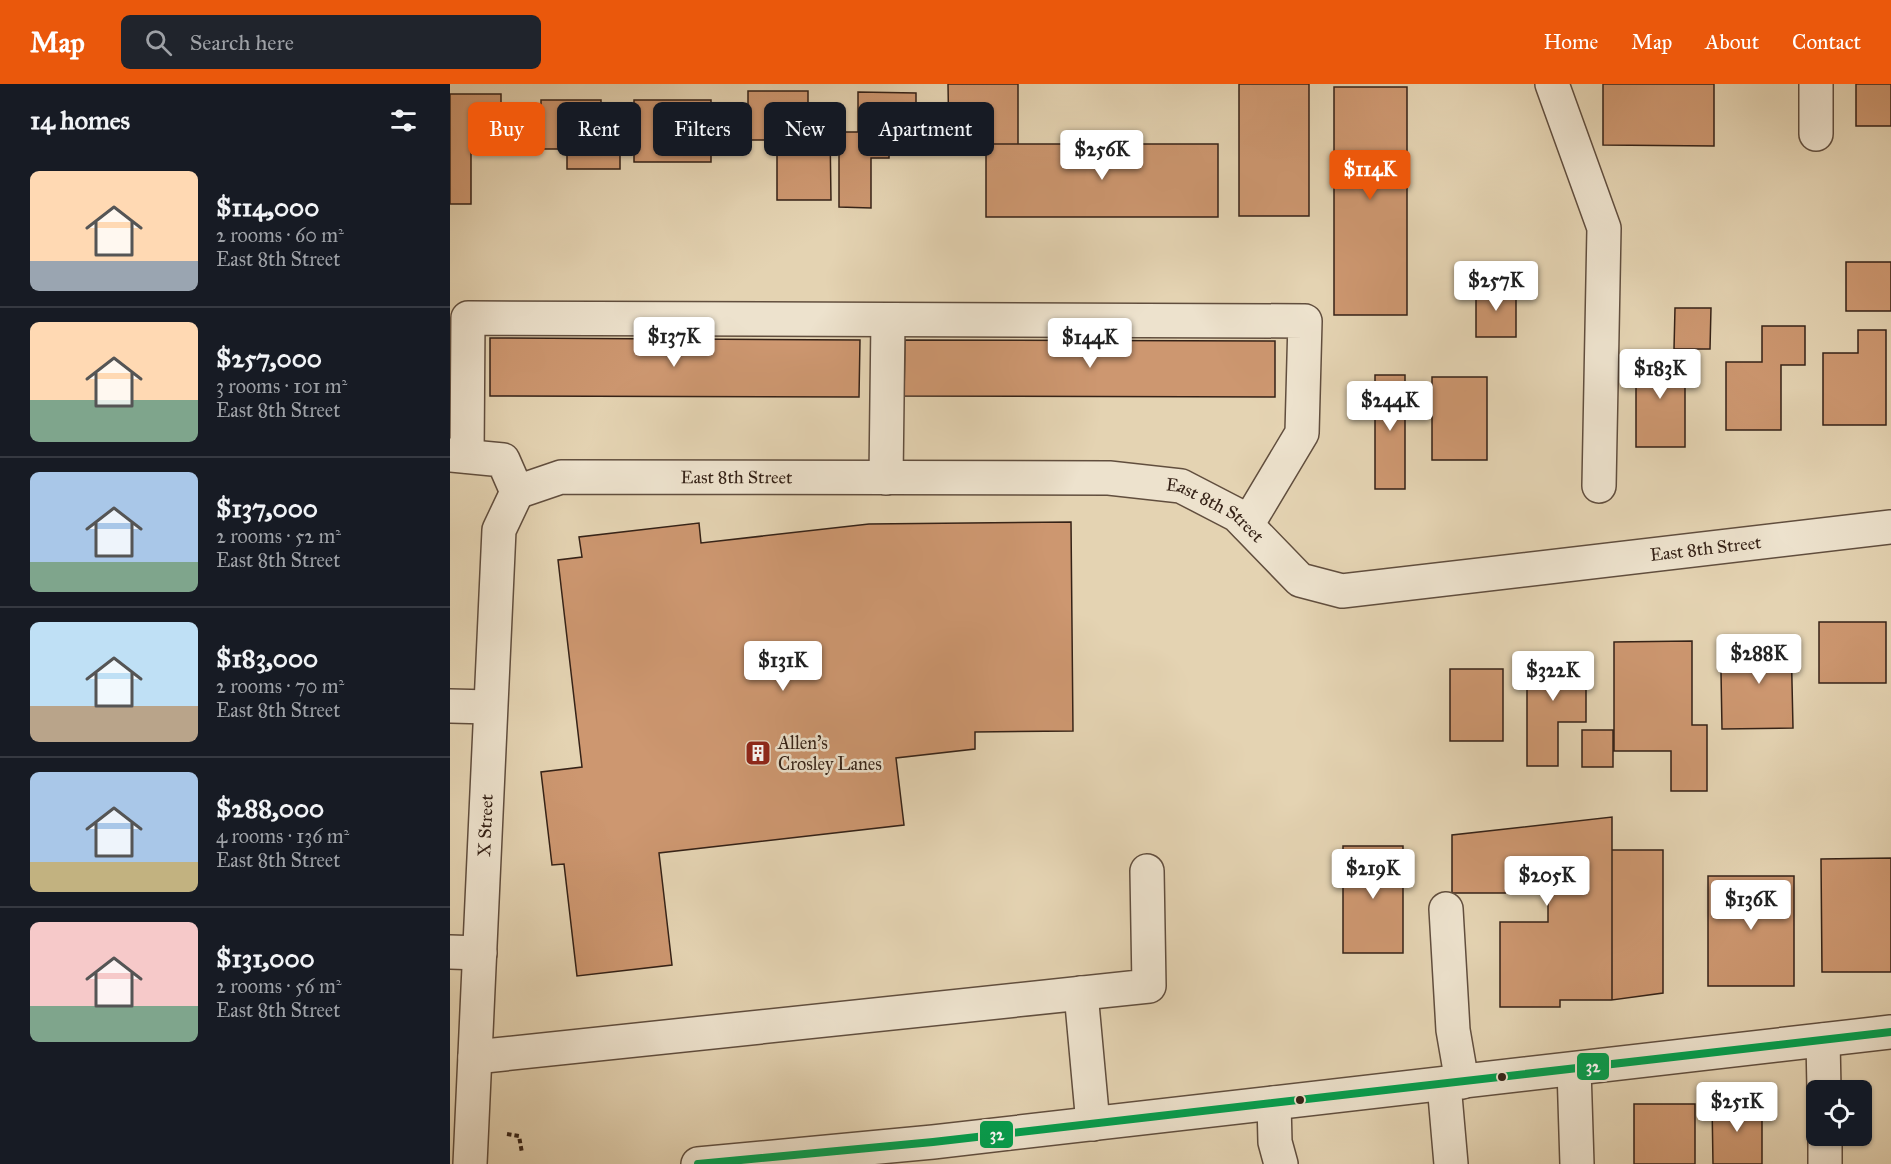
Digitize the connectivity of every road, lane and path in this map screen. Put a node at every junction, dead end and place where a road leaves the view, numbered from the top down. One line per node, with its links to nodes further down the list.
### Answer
1 (1552, 84): 7 (street)
2 (1816, 84): 3 (street)
3 (1815, 134)
4 (888, 320): 5 (street); 6 (street); 9 (street)
5 (458, 456): 8 (street)
6 (886, 478): 8 (street, East 8th Street); 9 (street, East 8th Street)
7 (1599, 486)
8 (517, 492): 12 (street, X Street)
9 (1247, 525): 10 (street, East 8th Street)
10 (1891, 527)
11 (450, 706): 12 (street)
12 (490, 707): 15 (street, X Street)
13 (1147, 871): 16 (street)
14 (1446, 909): 22 (street)
15 (465, 953): 19 (street, X Street)
16 (1081, 993): 19 (street); 24 (street)
17 (1891, 1032): 18 (street)
18 (1823, 1040): 20 (street); 21 (street)
19 (467, 1044): 28 (street, X Street)
20 (1574, 1069): 22 (street); 32 (street)
21 (1824, 1080)
22 (1453, 1083): 23 (street); 31 (street)
23 (1274, 1103): 24 (street); 30 (street)
24 (1093, 1124): 29 (street)
25 (506, 1134): 27 (path)
26 (1825, 1146): 33 (street)
27 (522, 1153)
28 (470, 1164)
29 (698, 1164)
30 (1281, 1164)
31 (1450, 1164)
32 (1577, 1164)
33 (1825, 1164)

